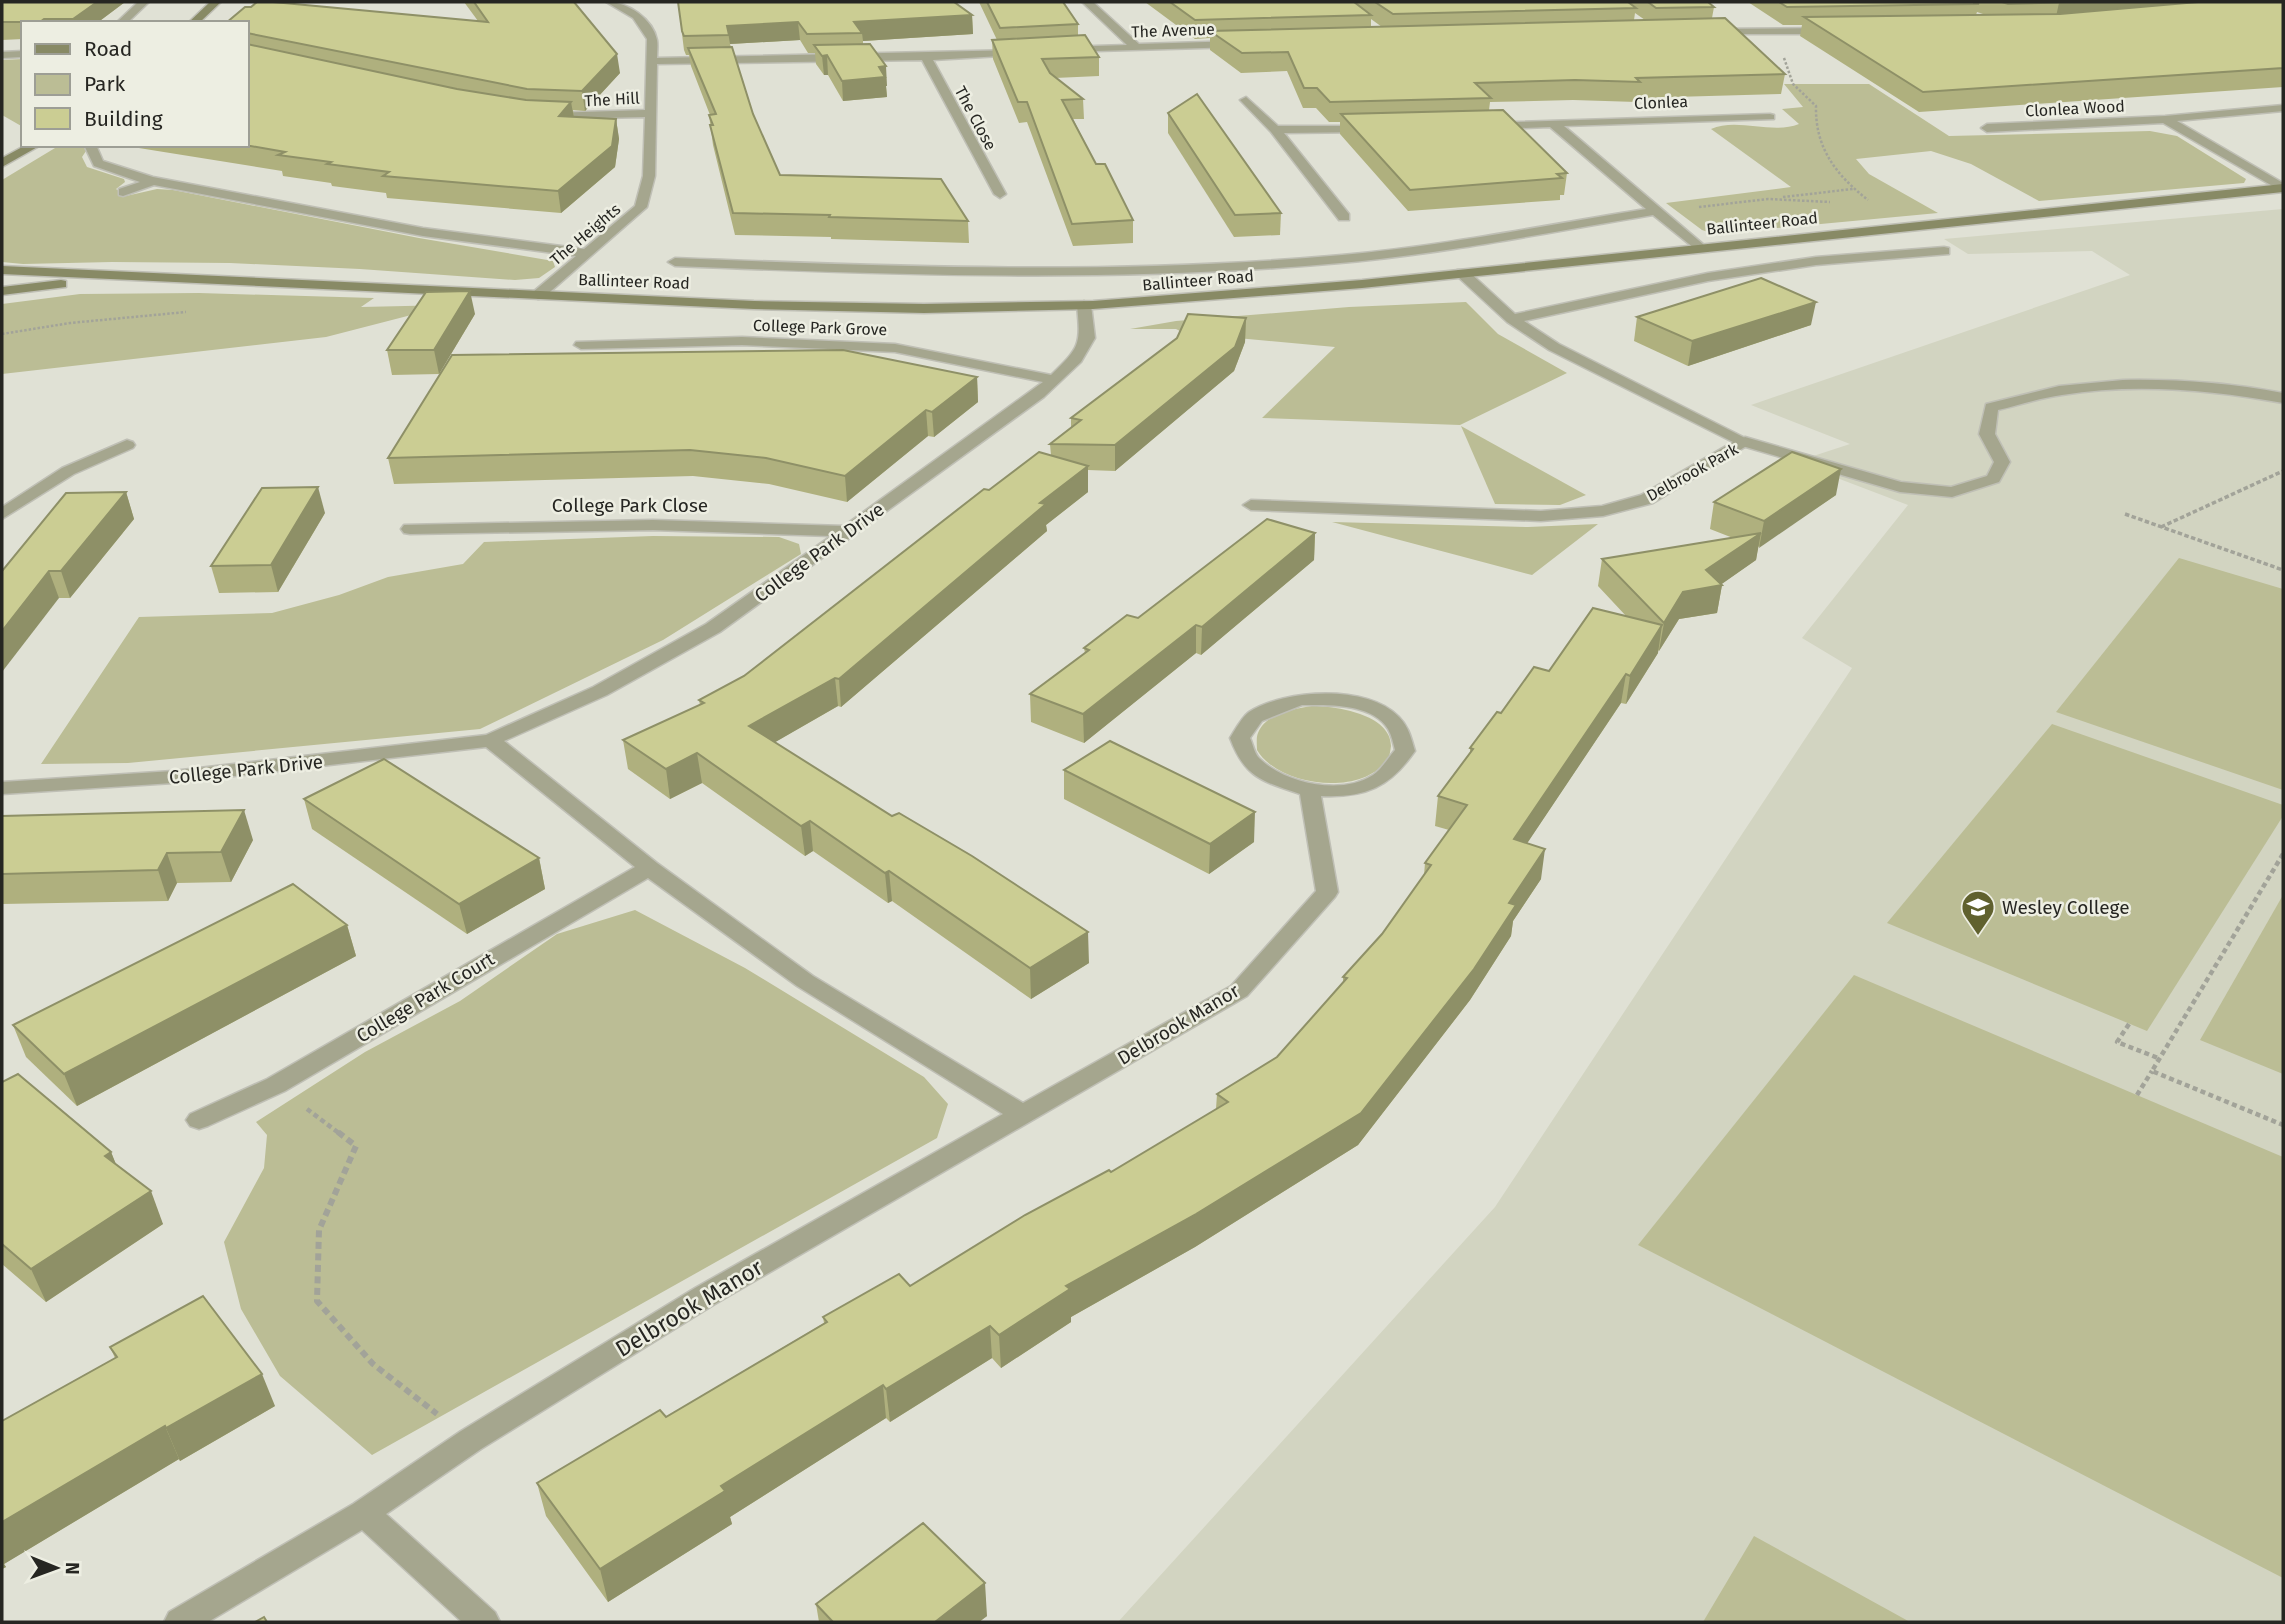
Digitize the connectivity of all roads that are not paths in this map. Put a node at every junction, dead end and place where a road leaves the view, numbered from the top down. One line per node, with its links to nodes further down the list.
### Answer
1 (144, 2): 5 (street)
2 (216, 2): 6 (main road)
3 (611, 2): 16 (street, The Heights)
4 (1087, 2): 10 (street)
5 (123, 21)
6 (195, 21)
7 (1840, 31): 8 (street)
8 (1705, 32)
9 (1256, 43): 10 (street, The Avenue)
10 (1135, 46): 11 (street, The Avenue)
11 (1058, 50)
12 (1032, 51): 15 (street)
13 (21, 54): 14 (street)
14 (2, 55)
15 (926, 57): 16 (street); 34 (street, The Close)
16 (651, 61): 19 (street, The Heights)
17 (1246, 100): 27 (street)
18 (2283, 108): 22 (street, Clonlea Wood)
19 (650, 113): 20 (street, The Hill); 39 (street, The Heights)
20 (541, 116)
21 (1770, 117): 23 (street, Clonlea)
22 (2165, 119): 26 (street, Clonlea Wood); 32 (street)
23 (1553, 123): 24 (street, Clonlea); 35 (street)
24 (1484, 125)
25 (1387, 127): 27 (street)
26 (1987, 128)
27 (1275, 130): 36 (street)
28 (31, 147): 30 (main road)
29 (91, 147): 31 (street, Ballinteer Road)
30 (2, 163)
31 (153, 181): 33 (street); 39 (street, Ballinteer Road)
32 (2283, 188): 37 (main road, Ballinteer Road)
33 (123, 192)
34 (1000, 194)
35 (1657, 211): 37 (street); 40 (street, Ballinteer Road)
36 (1344, 217)
37 (1699, 247): 42 (main road, Ballinteer Road)
38 (1944, 251): 47 (street)
39 (587, 253): 45 (street, The Heights)
40 (675, 262)
41 (2, 270): 43 (main road, Ballinteer Road)
42 (1462, 273): 46 (main road, Ballinteer Road); 47 (street, Delbrook Park)
43 (112, 278): 44 (main road, Ballinteer Road); 45 (main road, Ballinteer Road)
44 (2, 291)
45 (538, 295): 46 (main road, Ballinteer Road)
46 (1084, 305): 49 (street, College Park Drive)
47 (1512, 319): 51 (street, Delbrook Park)
48 (581, 345): 49 (street, College Park Grove)
49 (1055, 380): 56 (street, College Park Drive)
50 (2283, 398): 51 (street)
51 (1745, 442): 53 (street, Delbrook Park)
52 (127, 445): 54 (street)
53 (1251, 505)
54 (2, 514)
55 (410, 529): 56 (street, College Park Close)
56 (849, 531): 57 (street, College Park Drive)
57 (490, 740): 58 (street, College Park Drive); 60 (street)
58 (2, 788)
59 (1310, 790): 59 (street); 61 (street, Delbrook Manor)
60 (649, 868): 61 (street); 62 (street, College Park Court)
61 (1022, 1114): 63 (street, Delbrook Manor)
62 (198, 1120)
63 (364, 1513): 64 (street, Delbrook Manor); 65 (street)
64 (180, 1622)
65 (484, 1622)

